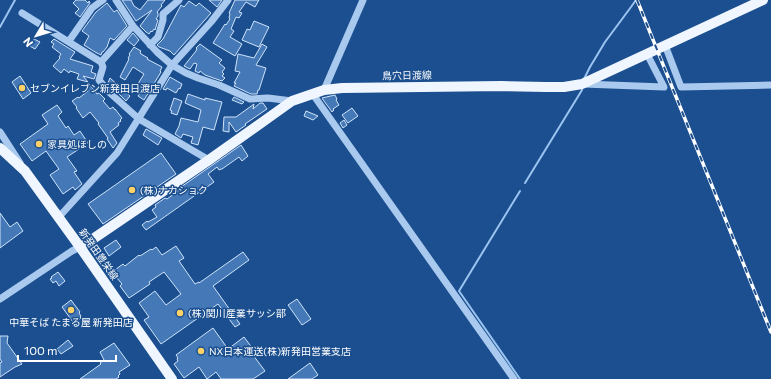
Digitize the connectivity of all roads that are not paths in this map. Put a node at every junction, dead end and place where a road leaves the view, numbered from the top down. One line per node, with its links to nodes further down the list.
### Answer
1 (102, 0): 9 (street)
2 (116, 0): 8 (street)
3 (179, 0): 10 (street)
4 (228, 0): 14 (street)
5 (363, 0): 17 (street)
6 (763, 0): 11 (main road, 鳥穴日渡線)
7 (22, 13): 9 (street)
8 (134, 26): 10 (street); 13 (street)
9 (69, 41): 13 (street)
10 (150, 45): 14 (street)
11 (665, 45): 12 (main road, 鳥穴日渡線); 16 (street)
12 (647, 54): 15 (main road, 鳥穴日渡線); 15 (street)
13 (101, 62): 20 (street)
14 (172, 65): 19 (street); 20 (street)
15 (582, 84): 17 (main road, 鳥穴日渡線)
16 (771, 86)
17 (324, 90): 18 (main road, 鳥穴日渡線)
18 (312, 93): 19 (main road, 鳥穴日渡線); 29 (street)
19 (292, 100): 23 (main road, 鳥穴日渡線)
20 (139, 119): 23 (street); 25 (street)
21 (0, 132): 24 (street)
22 (0, 148): 24 (main road, 新発田豊栄線)
23 (209, 160): 26 (main road, 鳥穴日渡線)
24 (25, 171): 25 (main road, 新発田豊栄線)
25 (58, 218): 26 (main road, 新発田豊栄線)
26 (80, 247): 27 (street); 28 (main road, 新発田豊栄線)
27 (0, 299)
28 (172, 379)
29 (514, 379)

